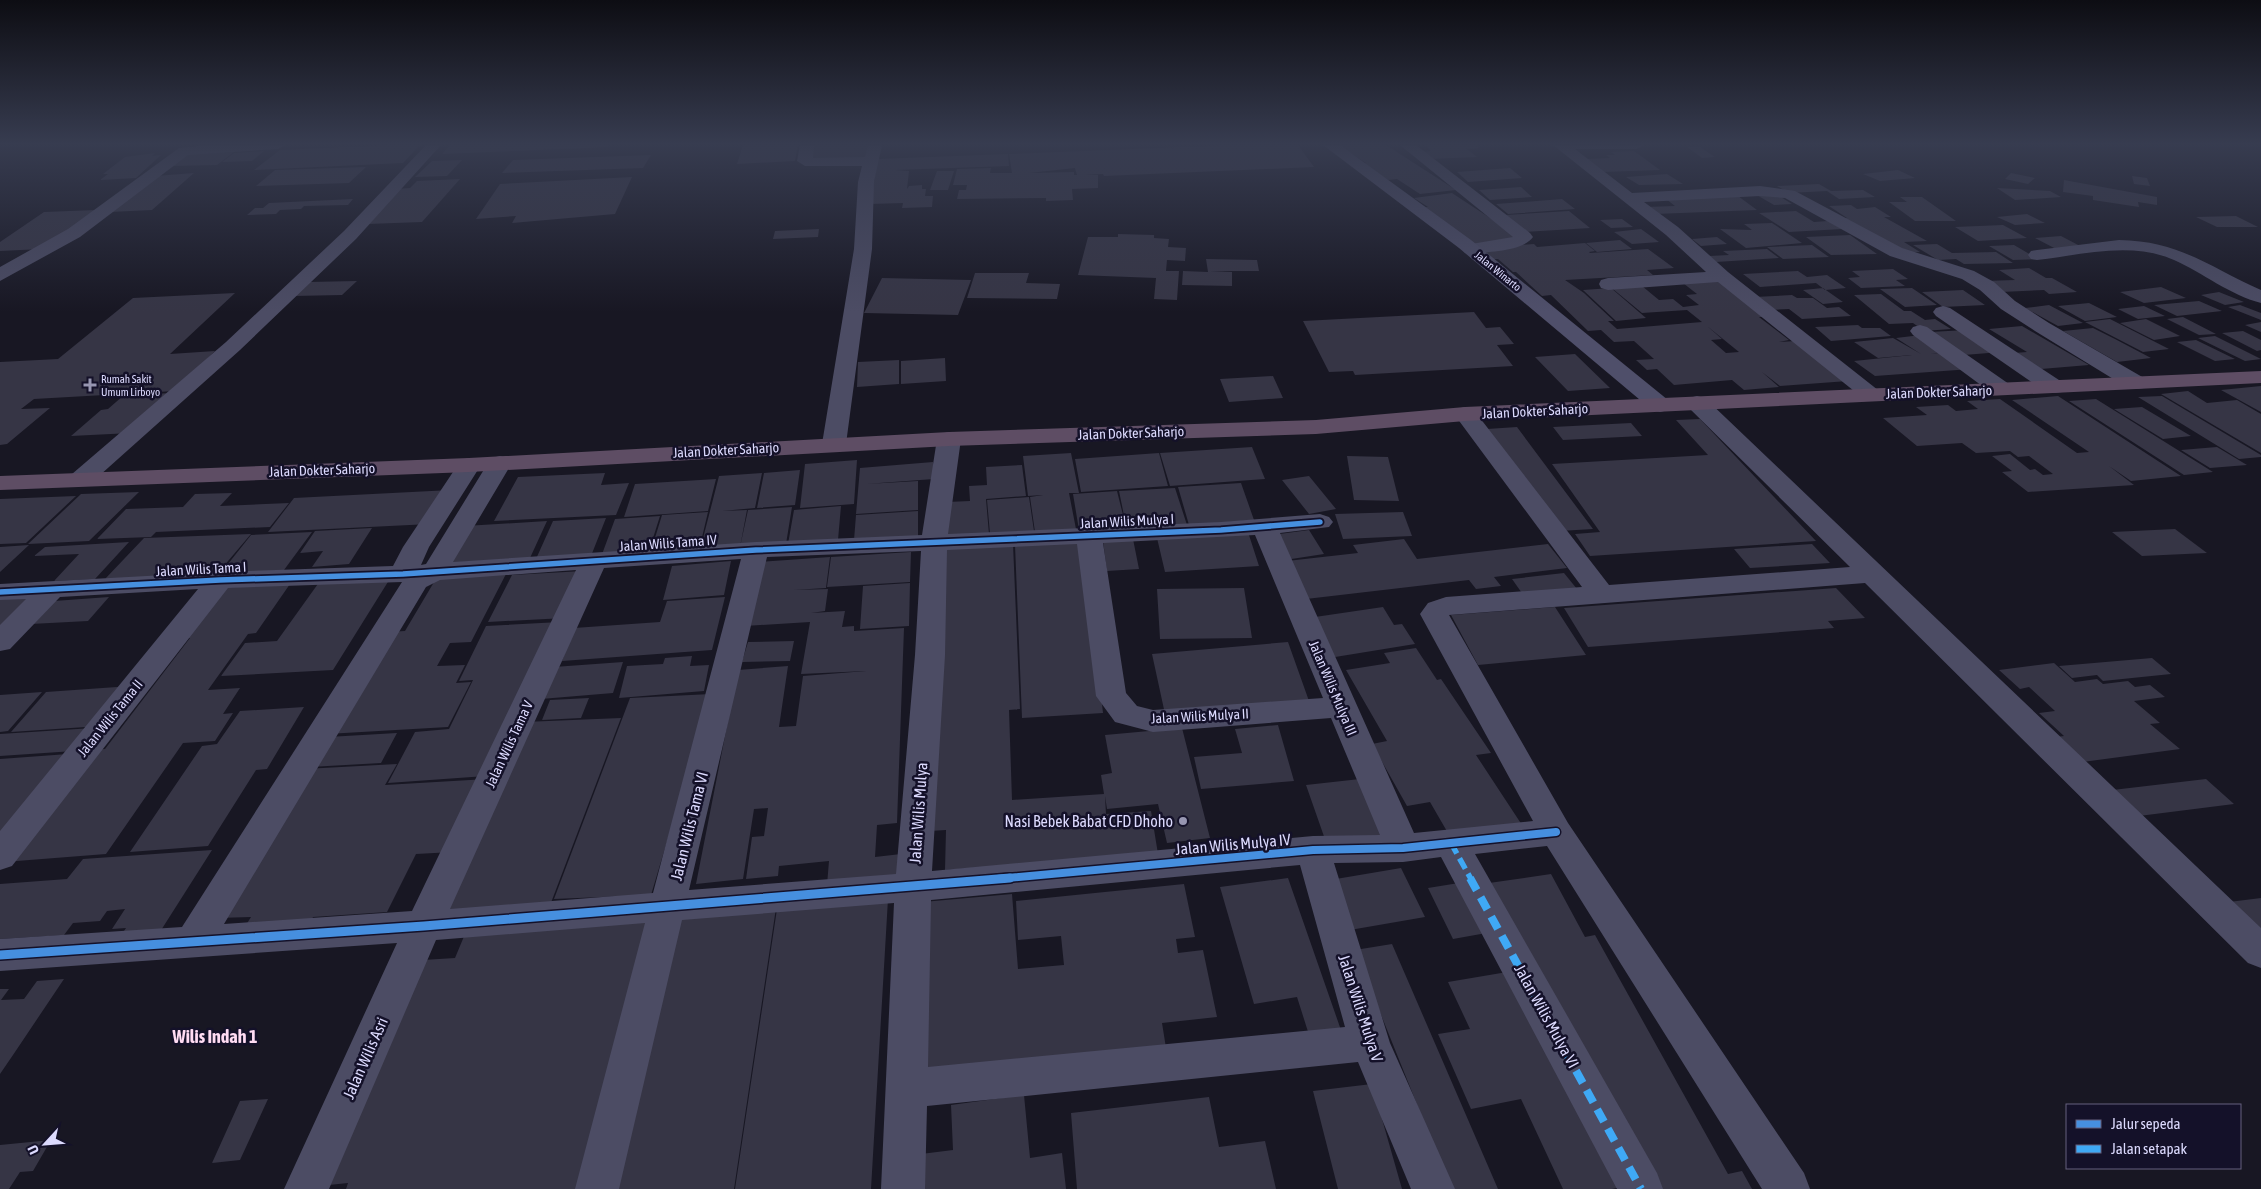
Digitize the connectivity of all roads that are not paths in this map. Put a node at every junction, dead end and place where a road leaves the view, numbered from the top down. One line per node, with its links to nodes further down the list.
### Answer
1 (118, 200): 10 (street)
2 (382, 200): 28 (street)
3 (865, 200): 25 (street)
4 (1405, 200): 8 (street, Jalan Winarto)
5 (1478, 200): 8 (street)
6 (1630, 200): 11 (street)
7 (1800, 200): 17 (street)
8 (1471, 249): 22 (street, Jalan Winarto)
9 (2037, 256): 13 (street)
10 (0, 275)
11 (1722, 276): 12 (street); 20 (street)
12 (1608, 284)
13 (2261, 297)
14 (1943, 312): 18 (street)
15 (1920, 332): 19 (street)
16 (2261, 377): 17 (highway, Jalan Dokter Saharjo)
17 (2136, 383): 18 (highway, Jalan Dokter Saharjo)
18 (2054, 387): 19 (highway, Jalan Dokter Saharjo)
19 (2001, 389): 20 (highway, Jalan Dokter Saharjo)
20 (1872, 394): 21 (highway, Jalan Dokter Saharjo)
21 (1697, 403): 22 (highway, Jalan Dokter Saharjo); 36 (street)
22 (1660, 405): 23 (highway, Jalan Dokter Saharjo)
23 (1464, 414): 24 (highway, Jalan Dokter Saharjo); 41 (street)
24 (949, 439): 25 (highway, Jalan Dokter Saharjo); 33 (street, Jalan Wilis Mulya)
25 (834, 444): 26 (highway, Jalan Dokter Saharjo)
26 (500, 463): 27 (highway, Jalan Dokter Saharjo); 37 (street)
27 (469, 465): 28 (highway, Jalan Dokter Saharjo); 37 (street)
28 (81, 479): 29 (highway, Jalan Dokter Saharjo)
29 (0, 483)
30 (1320, 522): 31 (street, Jalan Wilis Mulya I)
31 (1264, 526): 32 (street, Jalan Wilis Mulya I); 43 (street, Jalan Wilis Mulya III)
32 (1089, 535): 33 (street, Jalan Wilis Mulya I); 43 (street, Jalan Wilis Mulya II)
33 (934, 543): 34 (street, Jalan Wilis Tama IV); 49 (street, Jalan Wilis Mulya)
34 (756, 550): 35 (street, Jalan Wilis Tama IV); 50 (street, Jalan Wilis Tama VI)
35 (594, 561): 37 (street, Jalan Wilis Tama IV); 51 (street, Jalan Wilis Tama V)
36 (1871, 574): 41 (street); 53 (street)
37 (418, 576): 38 (street, Jalan Wilis Tama I); 52 (street)
38 (220, 580): 39 (street, Jalan Wilis Tama I); 48 (street, Jalan Wilis Tama II)
39 (52, 589): 40 (street, Jalan Wilis Tama I); 42 (street)
40 (0, 592)
41 (1602, 595): 44 (street)
42 (0, 642)
43 (1341, 707): 46 (street, Jalan Wilis Mulya III)
44 (1556, 832): 45 (street, Jalan Wilis Mulya IV); 62 (street)
45 (1452, 843): 46 (street, Jalan Wilis Mulya IV); 61 (street, Jalan Wilis Mulya VI)
46 (1403, 848): 47 (street, Jalan Wilis Mulya IV)
47 (1313, 850): 49 (street, Jalan Wilis Mulya IV); 55 (street, Jalan Wilis Mulya V)
48 (0, 856)
49 (912, 887): 50 (street, Jalan Wilis Mulya IV); 56 (street, Jalan Wilis Mulya)
50 (669, 906): 51 (street, Jalan Wilis Mulya IV); 58 (street, Jalan Wilis Tama VI)
51 (424, 926): 52 (street, Jalan Wilis Mulya IV); 57 (street, Jalan Wilis Asri)
52 (193, 942): 54 (street, Jalan Wilis Mulya IV)
53 (2261, 952)
54 (0, 955)
55 (1370, 1043): 56 (street); 60 (street, Jalan Wilis Mulya V)
56 (908, 1088): 59 (street, Jalan Wilis Mulya)
57 (306, 1189)
58 (597, 1189)
59 (903, 1189)
60 (1433, 1189)
61 (1641, 1189)
62 (1788, 1189)

